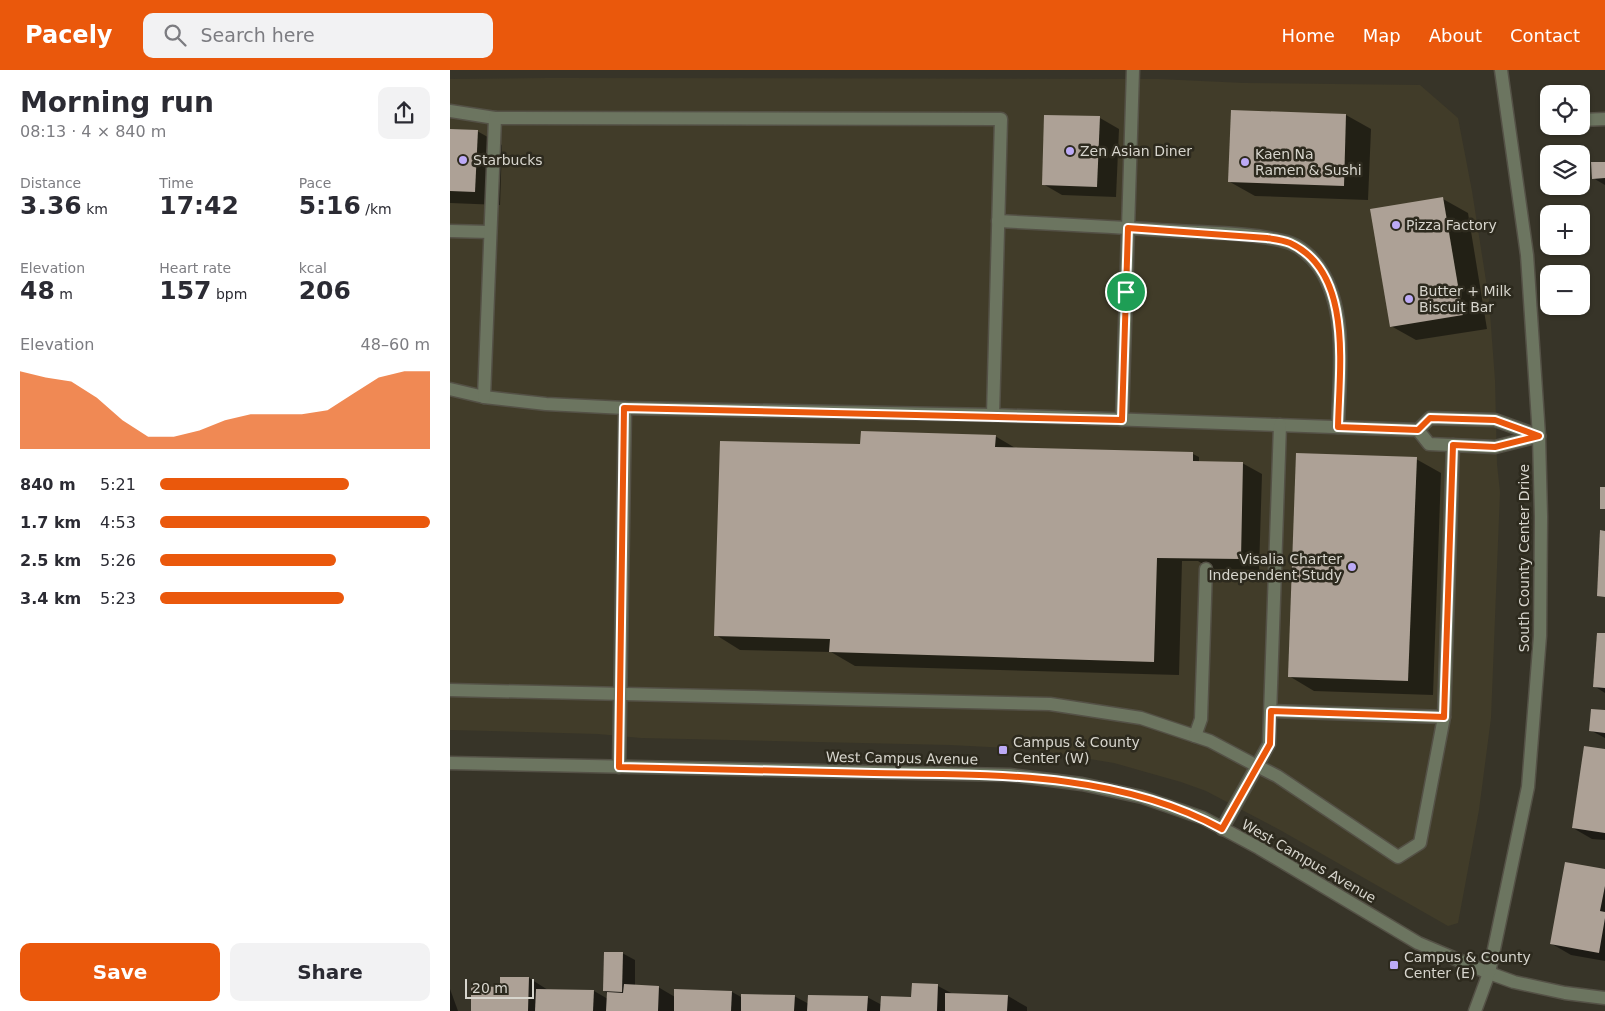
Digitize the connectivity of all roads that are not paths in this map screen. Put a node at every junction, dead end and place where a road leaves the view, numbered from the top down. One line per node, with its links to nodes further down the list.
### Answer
1 (1133, 70): 8 (street)
2 (1501, 70): 19 (street, South County Center Drive)
3 (450, 111): 4 (street)
4 (494, 118): 7 (street); 10 (street)
5 (1605, 119): 6 (street)
6 (1590, 120)
7 (998, 221): 8 (street); 14 (street)
8 (1128, 228): 15 (street); 17 (street)
9 (450, 231): 10 (street)
10 (490, 232): 12 (street)
11 (450, 389): 12 (street)
12 (484, 397): 13 (street)
13 (624, 408): 14 (street); 23 (street)
14 (993, 416): 15 (street)
15 (1122, 420): 16 (street)
16 (1280, 425): 17 (street); 24 (street)
17 (1338, 427): 18 (street)
18 (1418, 430): 19 (street); 20 (street)
19 (1539, 436): 20 (street); 31 (street, South County Center Drive)
20 (1453, 445): 25 (street)
21 (1206, 568): 26 (street)
22 (450, 690): 23 (street)
23 (621, 693): 26 (street); 29 (street)
24 (1271, 711): 25 (street); 28 (street)
25 (1444, 717): 28 (street)
26 (1195, 736): 28 (street)
27 (450, 763): 29 (street, West Campus Avenue)
28 (1257, 766): 30 (street)
29 (619, 767): 30 (street, West Campus Avenue)
30 (1222, 829): 31 (street, West Campus Avenue)
31 (1489, 973): 32 (street, West Campus Avenue); 33 (street, South County Center Drive)
32 (1605, 998)
33 (1475, 1011)

